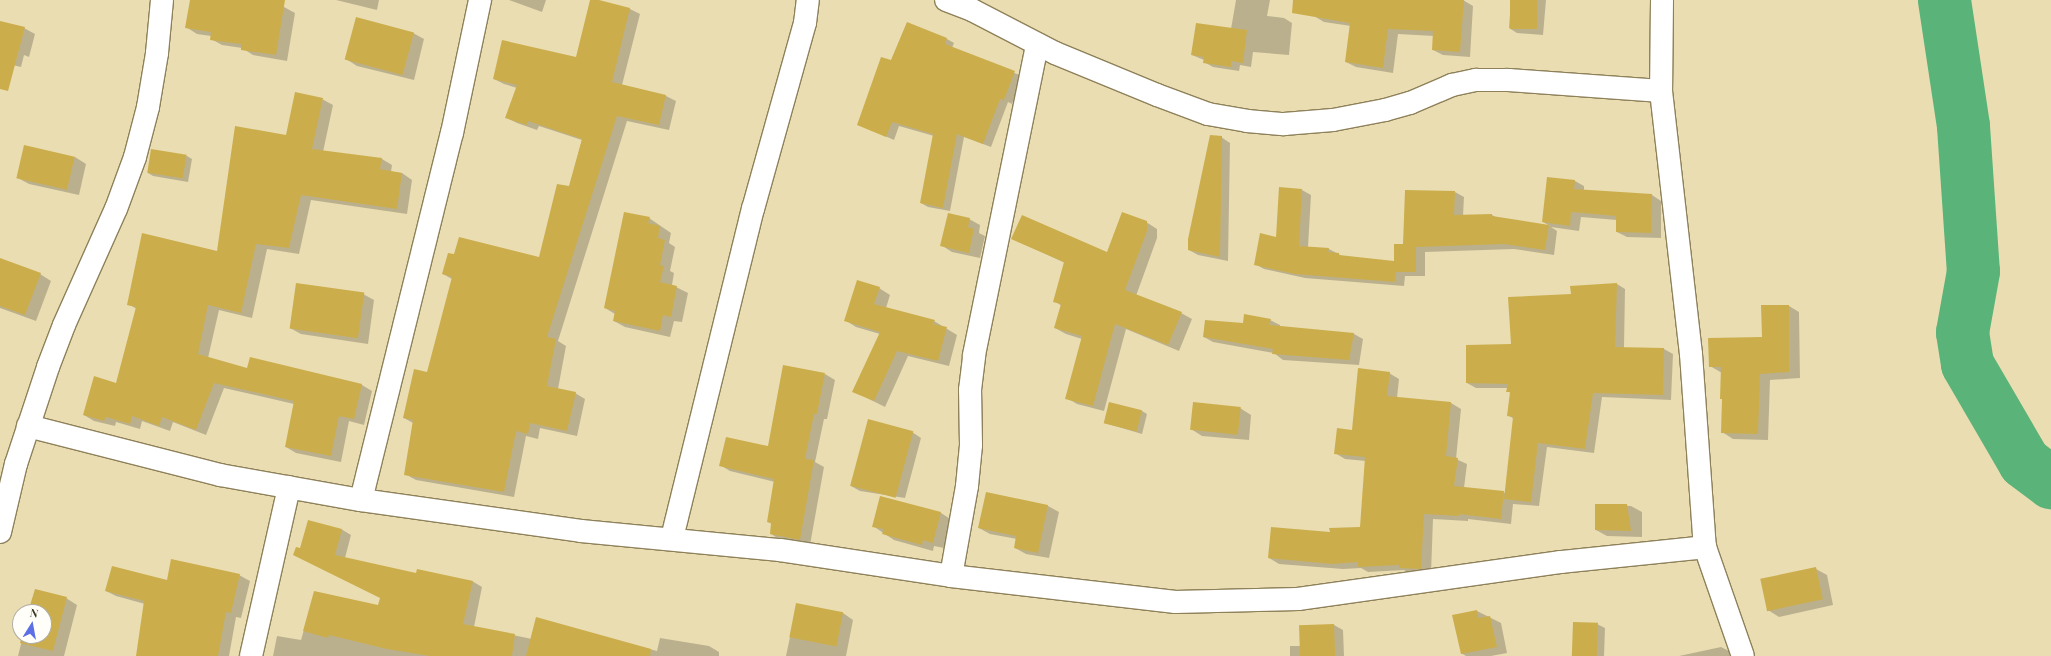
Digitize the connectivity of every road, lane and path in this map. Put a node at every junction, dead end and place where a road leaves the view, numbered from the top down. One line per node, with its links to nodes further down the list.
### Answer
1 (162, 0): 8 (street)
2 (480, 0): 10 (street)
3 (808, 0): 12 (street)
4 (946, 0): 6 (street)
5 (1662, 0): 7 (street)
6 (1037, 44): 7 (street); 14 (street)
7 (1661, 92): 13 (street)
8 (28, 426): 9 (street); 11 (street)
9 (288, 487): 10 (street); 15 (street)
10 (361, 500): 12 (street)
11 (0, 532)
12 (672, 538): 14 (street)
13 (1705, 547): 14 (street); 16 (street)
14 (951, 576)
15 (251, 656)
16 (1743, 656)

